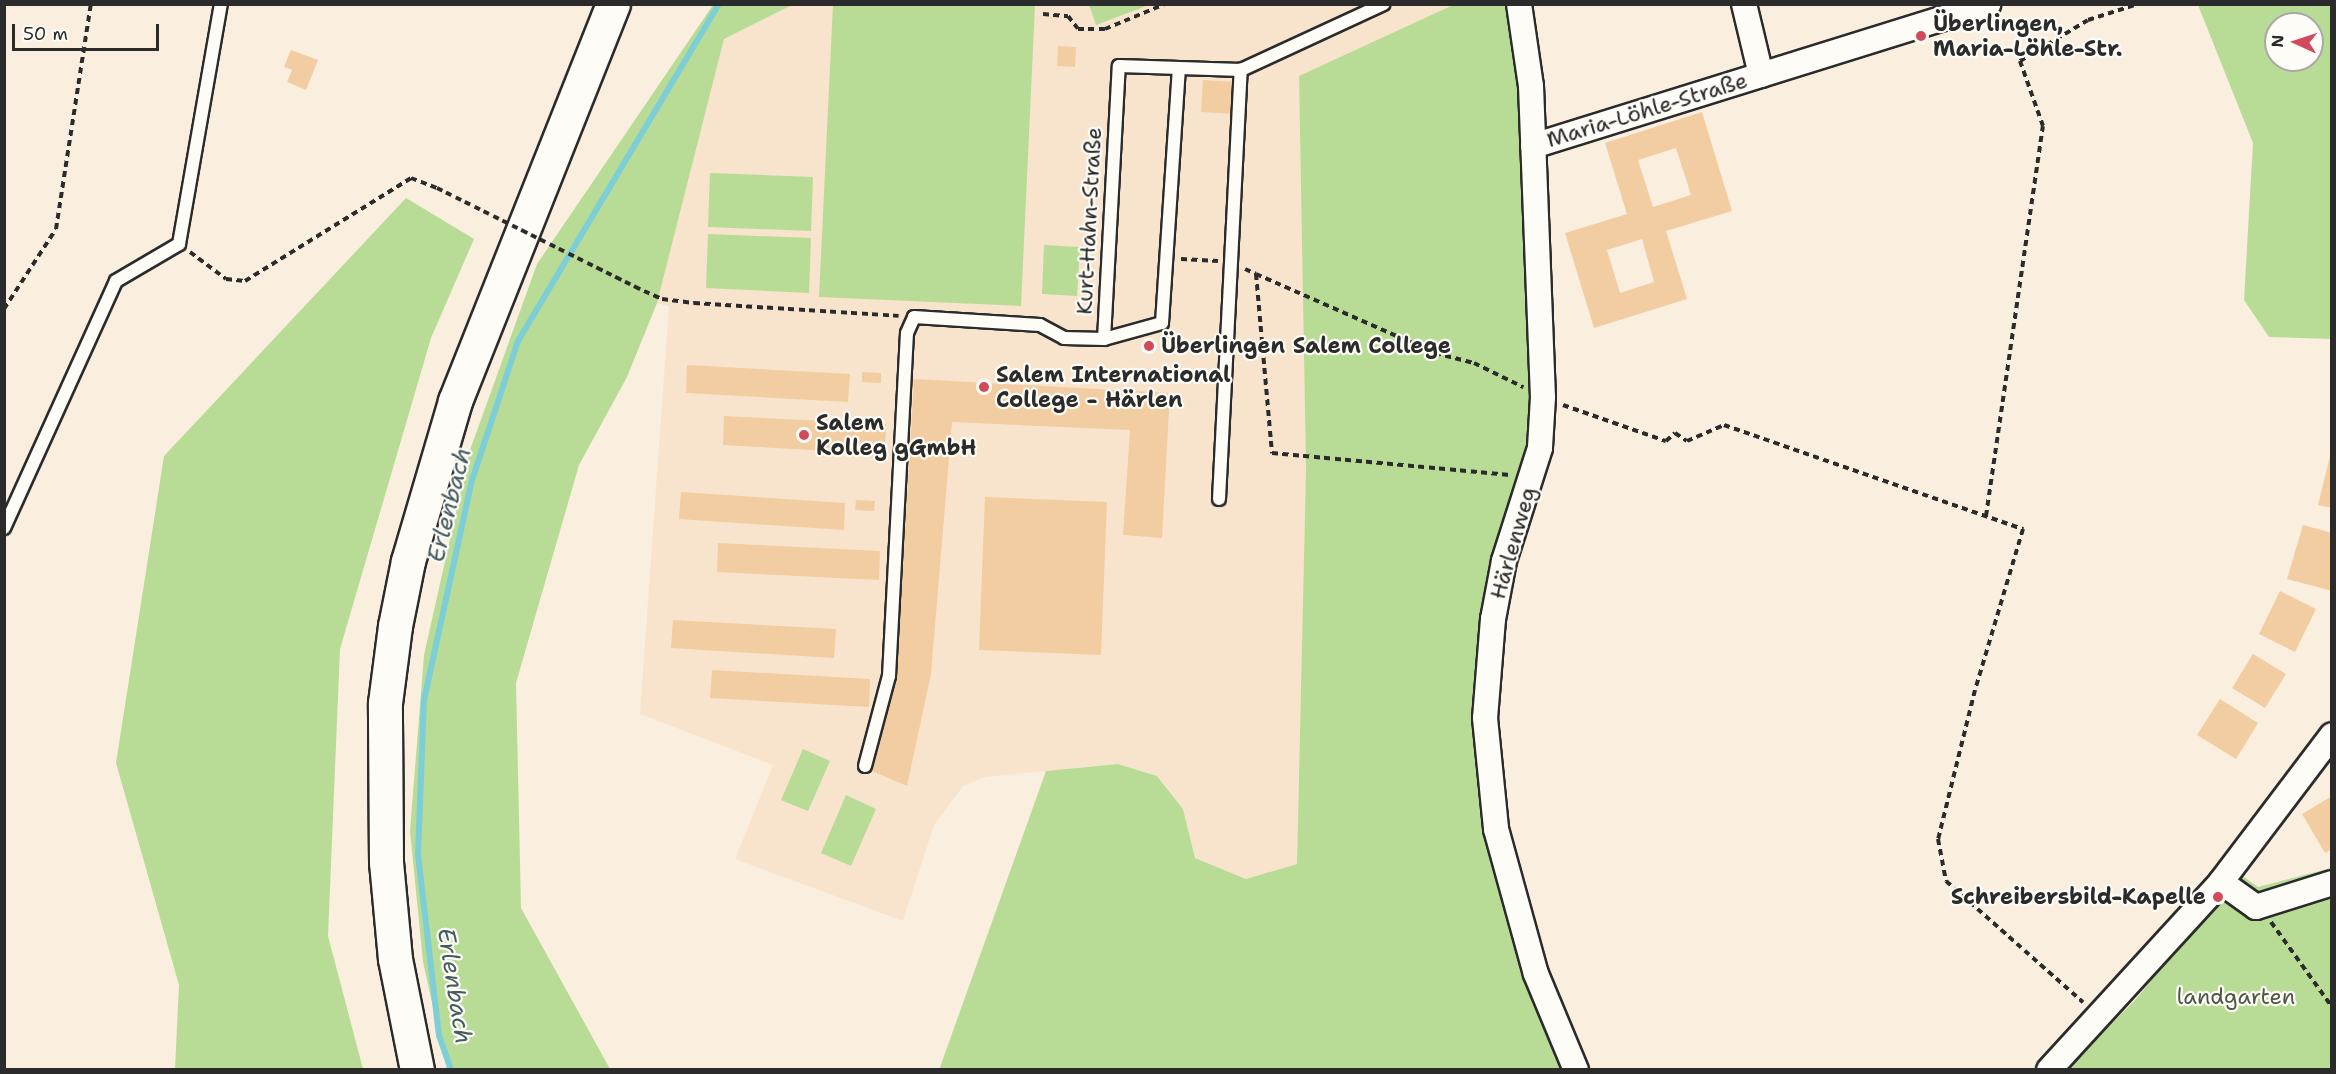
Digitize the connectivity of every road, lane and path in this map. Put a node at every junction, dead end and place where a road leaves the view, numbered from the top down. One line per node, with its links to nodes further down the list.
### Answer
1 (91, 4): 20 (path)
2 (221, 4): 16 (lane)
3 (613, 4): 35 (main road)
4 (1165, 4): 11 (path)
5 (1384, 4): 13 (lane, Kurt-Hahn-Straße)
6 (1519, 4): 15 (street, Härlenweg)
7 (1744, 4): 14 (street, Maria-Löhle-Straße)
8 (1988, 4): 10 (street, Maria-Löhle-Straße)
9 (2138, 4): 26 (path)
10 (1939, 13): 14 (street, Maria-Löhle-Straße)
11 (1043, 14)
12 (1179, 69): 13 (lane, Kurt-Hahn-Straße); 17 (lane, Kurt-Hahn-Straße); 22 (lane, Kurt-Hahn-Straße)
13 (1241, 70): 18 (lane)
14 (1761, 75): 15 (street, Maria-Löhle-Straße)
15 (1533, 146): 23 (street, Härlenweg)
16 (179, 244): 21 (path, bridge); 27 (lane)
17 (1167, 258): 18 (path); 22 (lane, Kurt-Hahn-Straße)
18 (1231, 262): 19 (path); 25 (lane)
19 (1256, 274): 23 (path); 24 (path)
20 (4, 309)
21 (914, 317): 22 (lane); 29 (lane)
22 (1104, 339)
23 (1543, 397): 24 (street, Härlenweg); 26 (path)
24 (1532, 477): 36 (street, Härlenweg)
25 (1219, 499)
26 (1986, 516): 34 (path)
27 (4, 528)
28 (2331, 735): 30 (street)
29 (865, 766)
30 (2222, 882): 32 (street); 34 (street)
31 (2331, 883): 32 (street)
32 (2256, 907): 33 (path)
33 (2331, 1007)
34 (2099, 1016): 37 (street)
35 (417, 1070)
36 (1576, 1070)
37 (2049, 1070)

